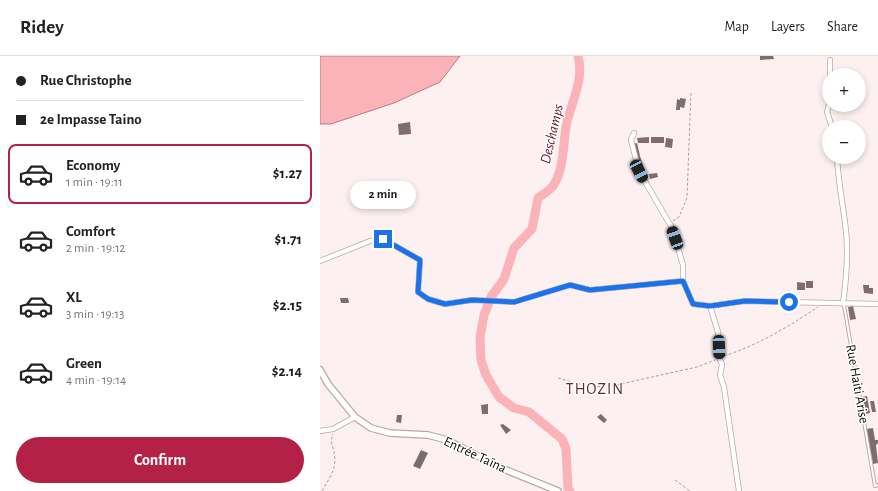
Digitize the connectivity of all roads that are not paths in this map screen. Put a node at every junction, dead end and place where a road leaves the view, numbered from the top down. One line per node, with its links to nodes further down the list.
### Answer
1 (830, 60): 2 (street)
2 (830, 68)
3 (634, 133): 6 (street)
4 (837, 164): 7 (street)
5 (320, 261): 6 (street)
6 (683, 281): 9 (street)
7 (843, 302): 8 (street); 9 (street); 13 (lane, Rue Haiti Arise)
8 (878, 304)
9 (710, 306): 15 (street)
10 (320, 370): 11 (street, Entrée Taïna)
11 (355, 417): 12 (street); 14 (street, Entrée Taïna)
12 (320, 431)
13 (878, 485)
14 (558, 491)
15 (739, 491)

